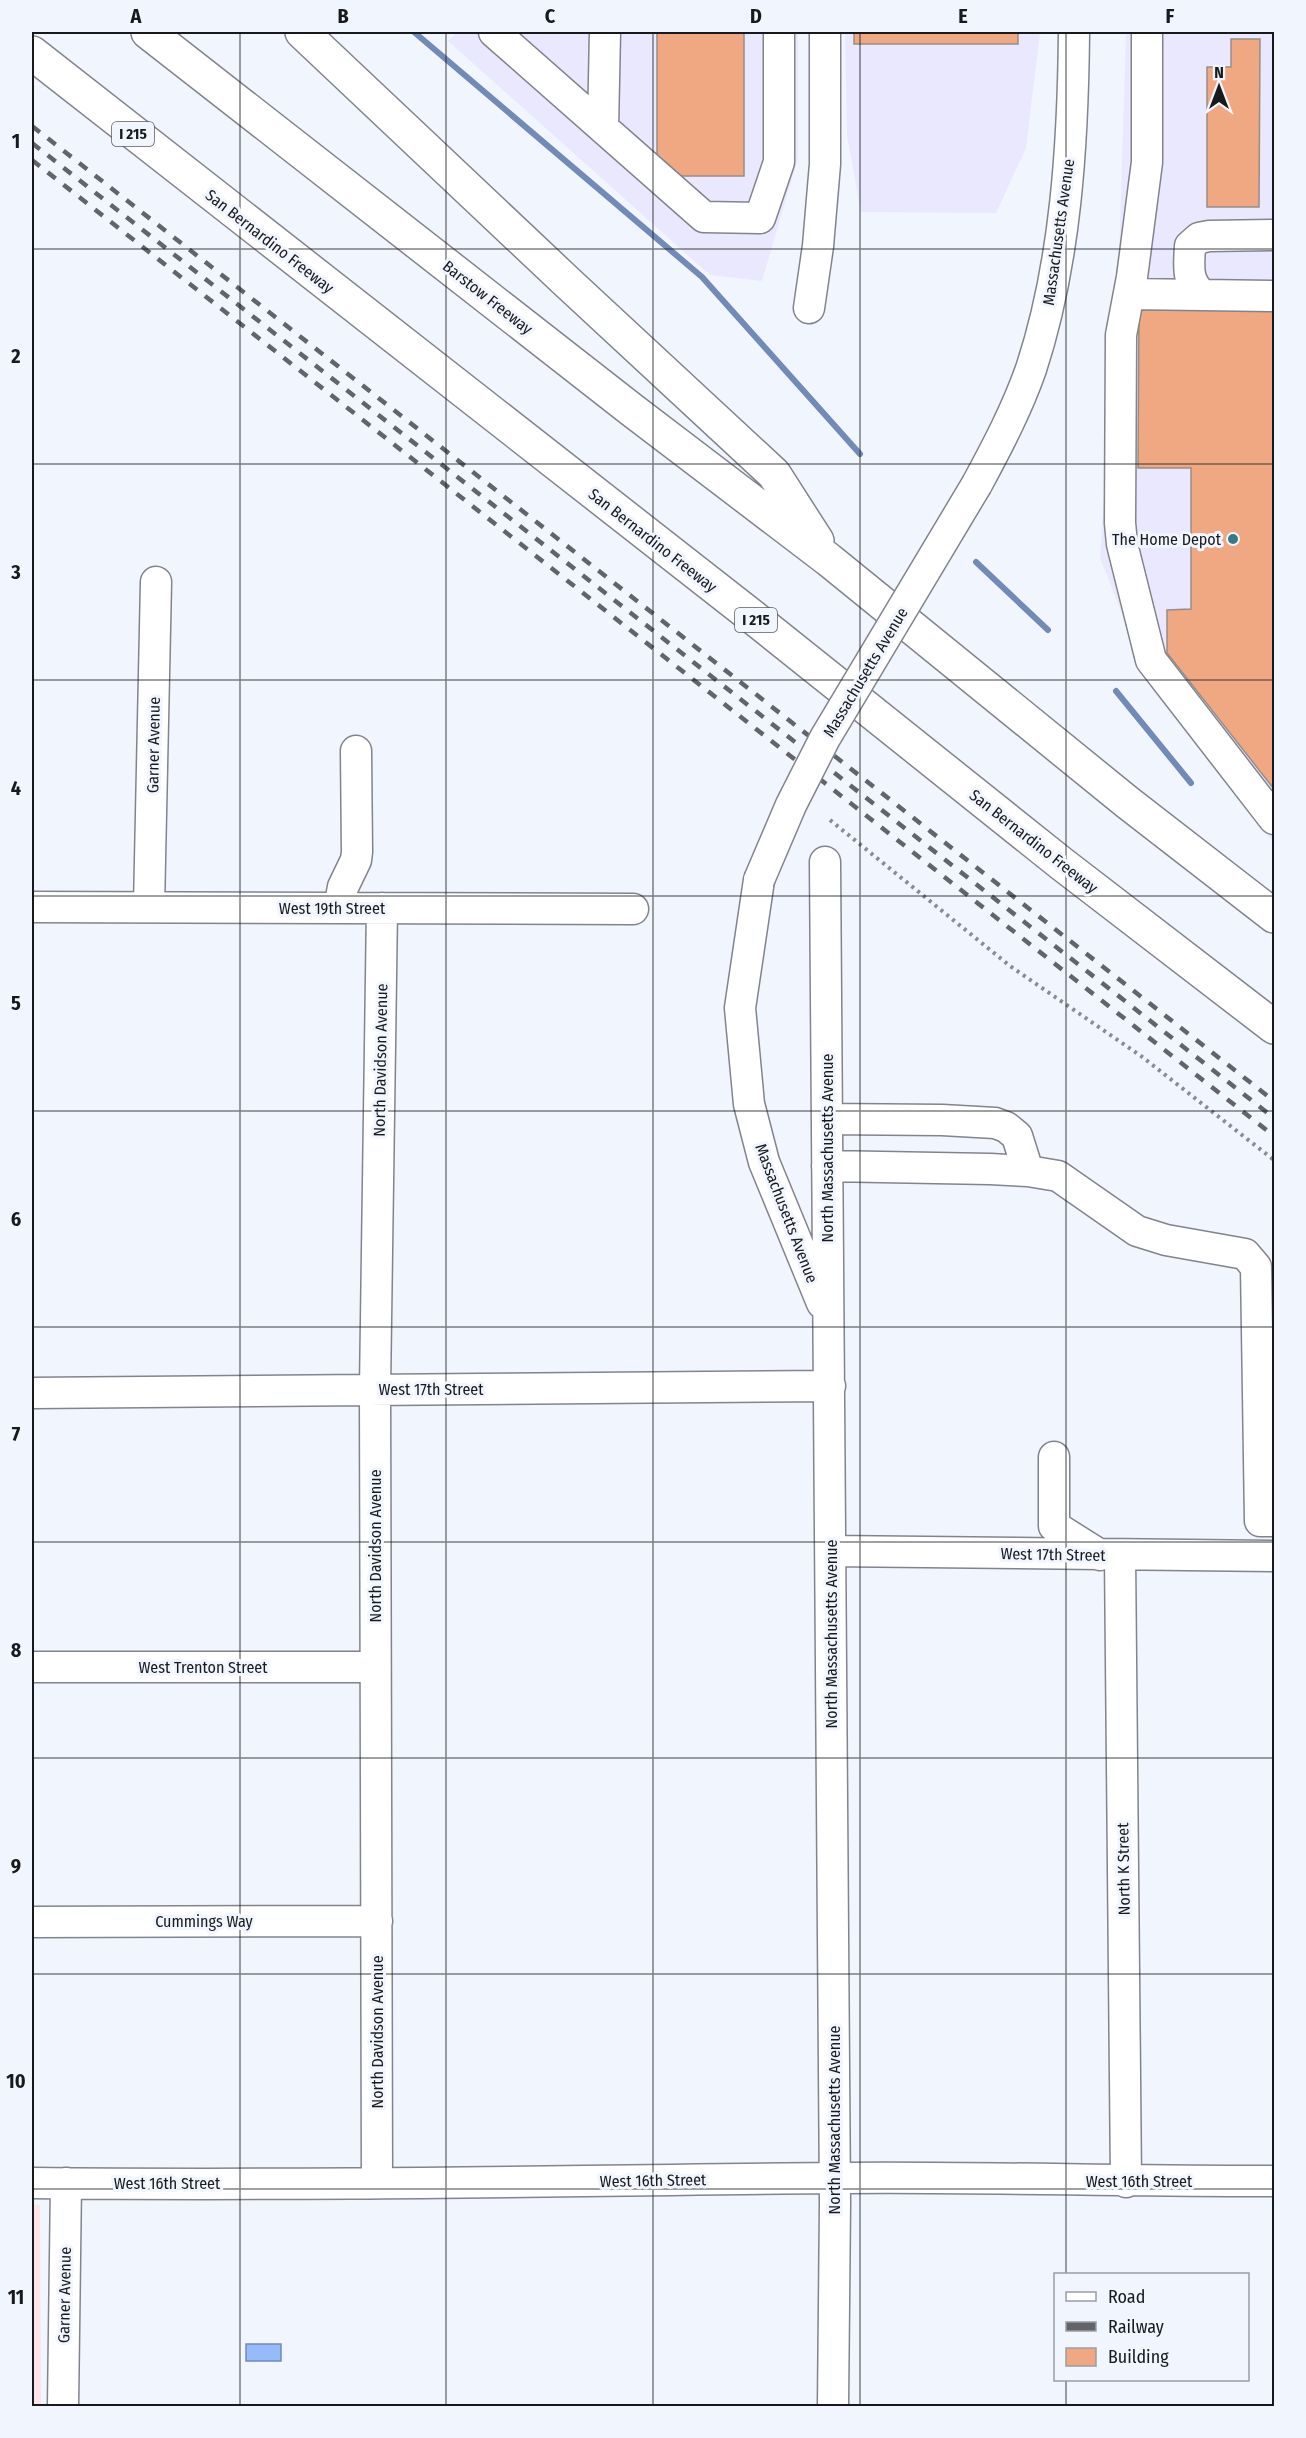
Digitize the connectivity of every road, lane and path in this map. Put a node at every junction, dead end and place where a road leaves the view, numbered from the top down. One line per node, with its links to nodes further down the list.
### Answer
1 (148, 32): 16 (highway, Barstow Freeway)
2 (302, 32): 16 (highway)
3 (494, 32): 10 (street)
4 (605, 32): 10 (street)
5 (779, 32): 10 (street)
6 (825, 32): 15 (street)
7 (1074, 32): 35 (street, Massachusetts Avenue, bridge)
8 (1147, 32): 12 (street)
9 (32, 53): 28 (highway, San Bernardino Freeway / I 215)
10 (603, 128)
11 (1275, 235): 13 (street)
12 (1129, 294): 13 (street); 19 (street)
13 (1203, 295): 14 (street)
14 (1275, 296)
15 (809, 308)
16 (829, 560): 27 (highway)
17 (156, 582): 23 (street, Garner Avenue)
18 (356, 751): 24 (street)
19 (1275, 819)
20 (830, 820): 30 (path)
21 (825, 862): 29 (street, North Massachusetts Avenue)
22 (32, 907): 23 (street, West 19th Street)
23 (149, 907): 24 (street, West 19th Street)
24 (339, 908): 25 (street, West 19th Street)
25 (382, 908): 26 (street, West 19th Street); 37 (street, North Davidson Avenue)
26 (633, 909)
27 (1275, 916)
28 (1275, 1027)
29 (826, 1119): 31 (street, North Massachusetts Avenue); 32 (street)
30 (1275, 1160)
31 (827, 1166): 32 (street); 35 (street, North Massachusetts Avenue)
32 (1028, 1171): 34 (street)
33 (1275, 1252): 34 (street)
34 (1245, 1254): 40 (street)
35 (828, 1317): 36 (street, North Massachusetts Avenue)
36 (830, 1386): 37 (street, West 17th Street); 41 (street, North Massachusetts Avenue)
37 (375, 1389): 38 (street, West 17th Street); 45 (street, North Davidson Avenue)
38 (32, 1393)
39 (1054, 1457): 42 (street)
40 (1275, 1521)
41 (831, 1551): 42 (street, West 17th Street); 48 (street, North Massachusetts Avenue)
42 (1110, 1555): 43 (street, West 17th Street); 50 (street, North K Street)
43 (1275, 1556)
44 (32, 1667): 45 (street, West Trenton Street)
45 (375, 1667): 46 (street, North Davidson Avenue)
46 (377, 1921): 47 (street, Cummings Way); 53 (street, North Davidson Avenue)
47 (32, 1922)
48 (834, 2178): 50 (street, West 16th Street); 53 (street, West 16th Street); 55 (street, North Massachusetts Avenue)
49 (1275, 2181): 50 (street, West 16th Street)
50 (1126, 2182)
51 (32, 2183): 52 (street, West 16th Street)
52 (66, 2183): 53 (street, West 16th Street); 54 (street, Garner Avenue)
53 (377, 2183)
54 (63, 2406)
55 (833, 2406)

